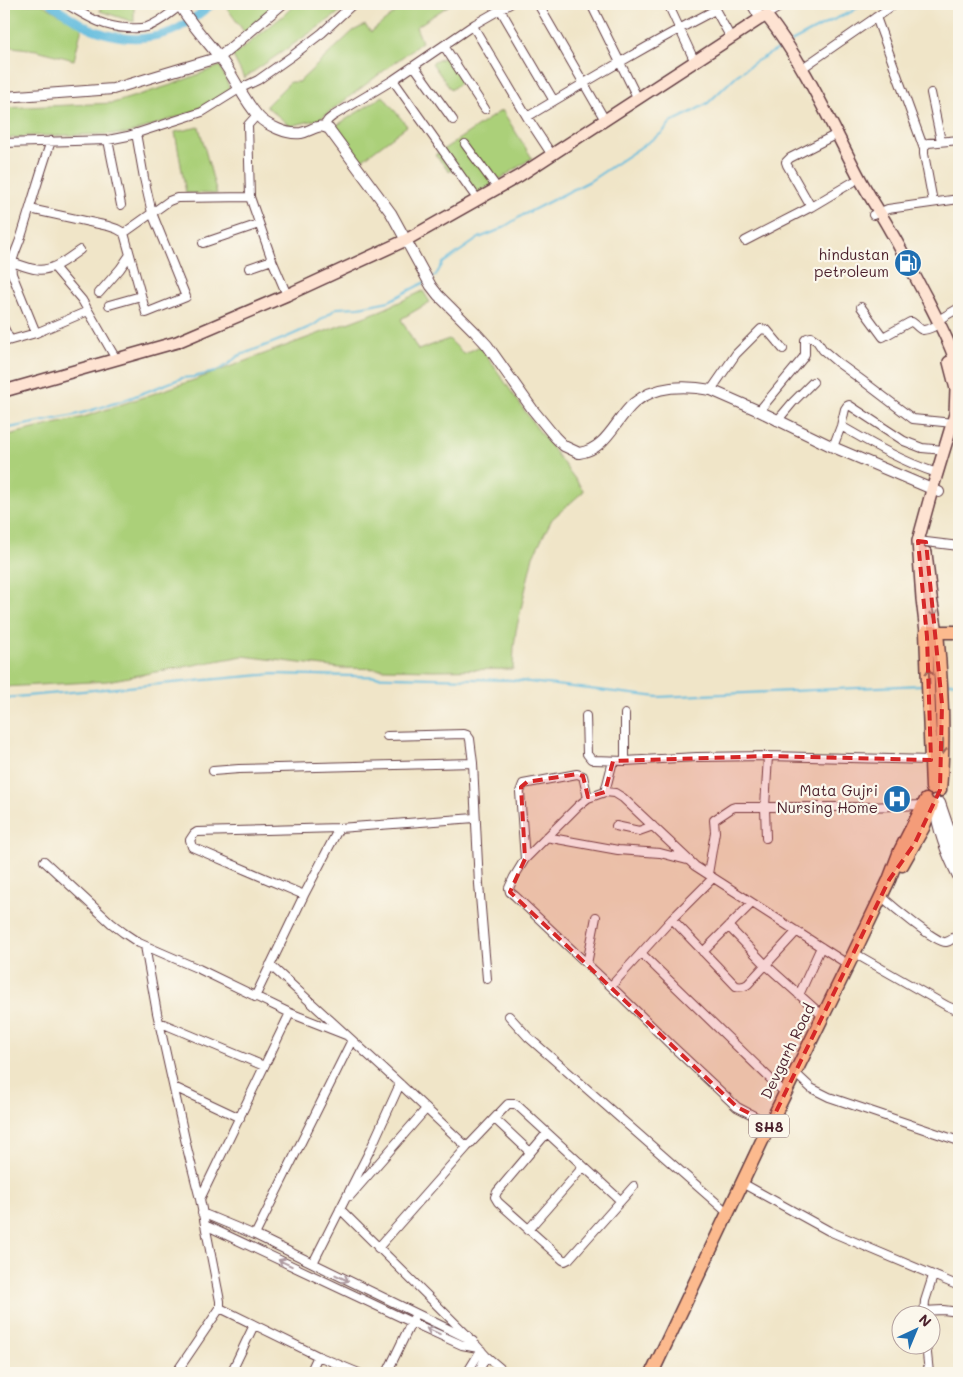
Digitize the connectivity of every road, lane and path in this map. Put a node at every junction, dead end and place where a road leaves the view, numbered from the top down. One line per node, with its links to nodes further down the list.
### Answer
1 (66, 4): 12 (street)
2 (282, 4): 22 (street)
3 (353, 4): 29 (street)
4 (510, 4): 14 (street)
5 (538, 4): 28 (street)
6 (591, 4): 24 (street)
7 (668, 4): 18 (street)
8 (752, 4): 15 (street)
9 (759, 4): 15 (street)
10 (785, 4): 15 (street)
11 (895, 4): 16 (street)
12 (180, 5): 22 (street)
13 (714, 7): 18 (street); 19 (street)
14 (500, 10): 17 (street); 33 (street)
15 (764, 17): 19 (main road); 21 (main road)
16 (876, 17): 26 (street); 48 (street)
17 (473, 26): 20 (street); 36 (street)
18 (679, 29): 23 (street); 24 (street)
19 (731, 38): 23 (main road)
20 (444, 46): 25 (street); 34 (street)
21 (789, 55): 26 (main road); 41 (main road)
22 (220, 57): 29 (street); 31 (street)
23 (695, 62): 32 (main road)
24 (620, 63): 28 (street); 32 (street)
25 (414, 66): 27 (street); 37 (street)
26 (801, 69): 60 (main road)
27 (393, 80): 39 (street); 54 (street)
28 (584, 82): 33 (street); 38 (street)
29 (239, 89): 35 (street); 40 (street)
30 (930, 93): 45 (street)
31 (4, 97)
32 (638, 99): 38 (main road)
33 (554, 101): 36 (street)
34 (485, 108)
35 (257, 116): 39 (street); 52 (street)
36 (527, 117): 49 (street)
37 (453, 120)
38 (605, 120): 49 (main road)
39 (324, 126): 63 (street)
40 (136, 133): 42 (street); 59 (street)
41 (831, 137): 50 (main road); 57 (street)
42 (108, 140): 44 (street); 56 (street)
43 (959, 140): 45 (street)
44 (52, 141): 46 (street); 58 (street)
45 (941, 141): 48 (street)
46 (4, 143)
47 (465, 144): 51 (street)
48 (924, 149): 55 (street)
49 (552, 155): 51 (main road)
50 (853, 182): 57 (street); 60 (main road)
51 (498, 189): 54 (main road)
52 (250, 197): 59 (street); 61 (street)
53 (959, 199): 55 (street)
54 (478, 200): 63 (main road)
55 (933, 202): 60 (street)
56 (121, 205)
57 (811, 207): 64 (street)
58 (30, 209): 62 (street); 69 (street)
59 (152, 213): 62 (street); 74 (street)
60 (876, 214): 79 (main road)
61 (259, 224): 65 (street); 68 (street)
62 (124, 233): 67 (street)
63 (406, 240): 73 (main road); 87 (street)
64 (745, 241)
65 (204, 243)
66 (80, 250): 70 (street)
67 (129, 256): 72 (street); 74 (street)
68 (272, 260): 71 (street); 73 (street)
69 (8, 261): 70 (street); 81 (street)
70 (54, 267): 78 (street)
71 (249, 268)
72 (99, 293)
73 (287, 294): 84 (main road)
74 (141, 296): 75 (street)
75 (109, 305)
76 (861, 307): 79 (street)
77 (959, 308): 79 (street)
78 (88, 311): 81 (street); 84 (street)
79 (935, 324): 85 (main road); 91 (main road)
80 (4, 328): 82 (street)
81 (36, 332): 82 (street)
82 (7, 341)
83 (783, 349): 87 (street)
84 (116, 359): 88 (main road)
85 (959, 372)
86 (813, 382): 90 (street)
87 (711, 390): 89 (street)
88 (4, 391)
89 (759, 411): 90 (street); 91 (street)
90 (777, 420): 93 (street)
91 (956, 425): 94 (main road); 96 (main road)
92 (841, 426): 93 (street); 94 (street); 95 (street)
93 (833, 447): 96 (street)
94 (944, 450): 95 (main road)
95 (937, 474): 96 (main road)
96 (935, 491): 97 (main road)
97 (922, 542): 98 (street); 99 (main road)
98 (959, 546)
99 (932, 632): 100 (main road); 101 (main road)
100 (959, 632)
101 (936, 705): 106 (main road); 113 (main road, one-way to 113)
102 (625, 714): 108 (street)
103 (586, 716): 107 (street)
104 (387, 736): 109 (street)
105 (768, 756): 106 (street); 108 (street); 114 (street)
106 (931, 760): 113 (main road)
107 (613, 761): 108 (street); 111 (street)
108 (625, 761)
109 (472, 763): 110 (street); 115 (street)
110 (212, 771)
111 (605, 792): 112 (street); 117 (street)
112 (588, 798): 119 (street); 121 (street)
113 (933, 800): 114 (street); 122 (street); 126 (street); 128 (main road, Devgarh Road / SH8)
114 (765, 807): 120 (street); 125 (street)
115 (475, 818): 118 (street); 143 (street)
116 (616, 826): 117 (street)
117 (653, 826): 124 (street)
118 (340, 828): 127 (street); 127 (street)
119 (546, 837): 121 (street); 124 (street)
120 (766, 838)
121 (525, 859): 140 (street)
122 (959, 859)
123 (44, 861): 135 (street)
124 (690, 861): 125 (street)
125 (711, 876): 129 (street); 131 (street)
126 (959, 878)
127 (304, 895): 142 (street)
128 (881, 896): 134 (street); 139 (main road, Devgarh Road / SH8)
129 (752, 903): 132 (street); 133 (street)
130 (596, 917): 140 (street)
131 (672, 919): 137 (street); 138 (street)
132 (729, 927): 137 (street); 141 (street)
133 (797, 932): 136 (street); 141 (street)
134 (959, 932)
135 (145, 946): 146 (street); 151 (street)
136 (820, 947): 139 (street); 145 (street)
137 (703, 952): 141 (street)
138 (640, 953): 144 (street); 157 (street)
139 (851, 959): 147 (street); 150 (main road, Devgarh Road / SH8)
140 (587, 964): 144 (street)
141 (766, 964): 145 (street)
142 (270, 965): 146 (street); 152 (street)
143 (487, 978)
144 (611, 986): 161 (street)
145 (798, 995): 150 (street)
146 (255, 997): 148 (street)
147 (959, 1008)
148 (290, 1013): 152 (street); 153 (street)
149 (509, 1016): 173 (street)
150 (823, 1016): 154 (main road, Devgarh Road / SH8)
151 (159, 1022): 153 (street); 156 (street)
152 (349, 1038): 155 (street); 176 (street)
153 (264, 1066): 159 (street)
154 (795, 1073): 157 (main road, Devgarh Road / SH8); 163 (street)
155 (400, 1084): 158 (street); 171 (street)
156 (174, 1087): 159 (street); 169 (street)
157 (785, 1093): 161 (main road, Devgarh Road / SH8)
158 (426, 1108): 164 (street); 171 (street)
159 (240, 1118): 169 (street)
160 (495, 1118): 162 (street); 164 (street); 165 (street)
161 (770, 1124): 167 (main road, Devgarh Road / SH8)
162 (546, 1134): 165 (street); 166 (street)
163 (959, 1141)
164 (467, 1147): 177 (street)
165 (530, 1152): 175 (street)
166 (583, 1167): 170 (street); 175 (street)
167 (742, 1184): 173 (main road, Devgarh Road / SH8); 179 (street)
168 (634, 1186): 170 (street)
169 (200, 1199): 172 (street)
170 (620, 1200): 175 (street)
171 (341, 1207): 177 (street); 178 (street)
172 (202, 1213): 174 (street); 176 (street)
173 (728, 1213): 198 (main road, Devgarh Road / SH8)
174 (205, 1225): 182 (street); 185 (street, one-way to 174)
175 (528, 1230)
176 (255, 1235): 178 (street)
177 (378, 1248): 187 (street)
178 (312, 1264): 185 (street, one-way to 185)
179 (933, 1276): 180 (street); 181 (street)
180 (959, 1286)
181 (925, 1304)
182 (220, 1308): 186 (street); 190 (street)
183 (940, 1310): 184 (street)
184 (959, 1312)
185 (413, 1318): 187 (street); 194 (street)
186 (254, 1324): 189 (street); 191 (street)
187 (479, 1349): 195 (street); 196 (street); 197 (street)
188 (927, 1354): 199 (street)
189 (318, 1356): 192 (street); 193 (street)
190 (176, 1373)
191 (231, 1373)
192 (310, 1373)
193 (359, 1373)
194 (387, 1373)
195 (467, 1373)
196 (478, 1373)
197 (506, 1373)
198 (652, 1373)
199 (928, 1373)

